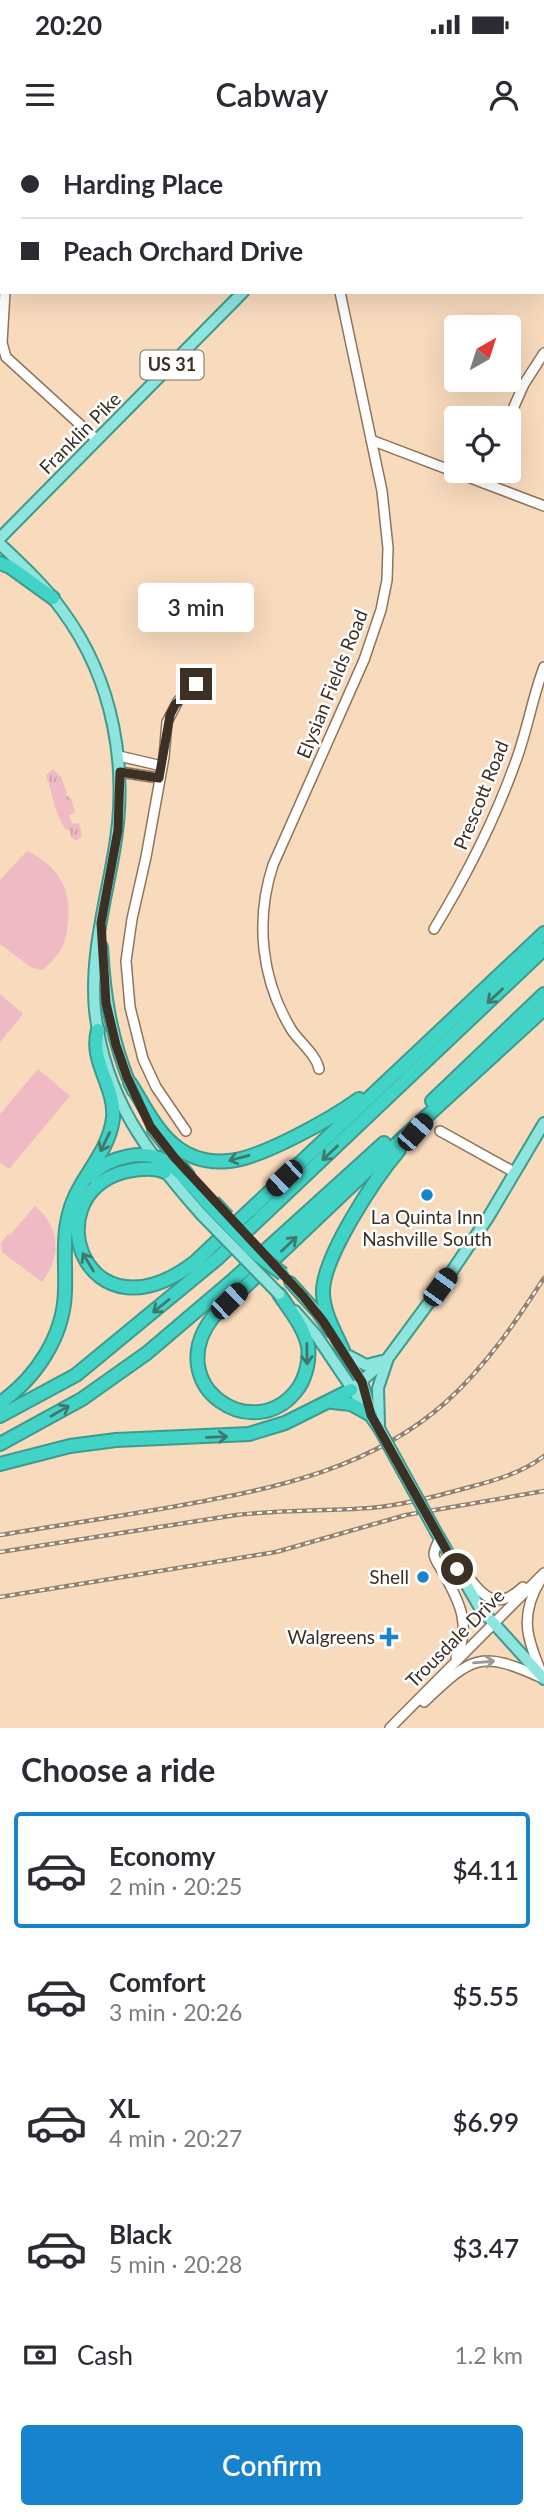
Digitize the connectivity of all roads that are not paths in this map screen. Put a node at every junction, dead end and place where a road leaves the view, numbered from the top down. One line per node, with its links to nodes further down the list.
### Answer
1 (5, 294): 6 (street)
2 (241, 294): 6 (main road, Franklin Pike / US 31)
3 (340, 294): 7 (street, Elysian Fields Road)
4 (544, 354): 5 (street)
5 (515, 406)
6 (97, 440): 11 (main road, Franklin Pike / US 31)
7 (371, 440): 8 (street); 30 (street, Elysian Fields Road)
8 (444, 468)
9 (484, 483): 10 (street)
10 (544, 506)
11 (0, 538)
12 (0, 544): 14 (main road)
13 (0, 563): 14 (highway)
14 (53, 598): 18 (main road)
15 (544, 667): 17 (street, Prescott Road)
16 (205, 679): 19 (street)
17 (540, 689): 23 (street, Prescott Road)
18 (119, 756): 19 (street); 20 (main road)
19 (162, 766): 21 (street)
20 (120, 772): 21 (street); 22 (main road)
21 (159, 778): 34 (street)
22 (101, 923): 28 (main road); 31 (main road)
23 (434, 929)
24 (544, 933): 29 (highway)
25 (544, 949): 49 (highway, one-way to 49)
26 (544, 994): 50 (highway, one-way to 26)
27 (544, 1009): 32 (highway)
28 (98, 1030): 36 (main road); 39 (highway, one-way to 39)
29 (404, 1066): 31 (highway, one-way to 31); 37 (highway, one-way to 37)
30 (318, 1069)
31 (130, 1083): 40 (main road)
32 (433, 1111): 42 (highway, one-way to 32); 43 (highway)
33 (544, 1122): 38 (main road)
34 (186, 1131)
35 (440, 1131): 38 (street)
36 (153, 1157): 37 (main road); 39 (highway); 40 (highway)
37 (165, 1172): 40 (main road)
38 (514, 1172): 44 (main road)
39 (80, 1188): 47 (highway)
40 (208, 1207): 41 (highway, bridge); 42 (main road, bridge)
41 (287, 1278): 43 (main road)
42 (279, 1294): 45 (main road)
43 (343, 1350): 44 (main road); 45 (main road)
44 (389, 1357): 45 (main road); 48 (main road)
45 (356, 1386): 46 (highway); 48 (main road)
46 (328, 1402): 48 (highway); 51 (highway, one-way to 46)
47 (0, 1403)
48 (375, 1414): 52 (main road, bridge)
49 (0, 1416)
50 (0, 1444)
51 (0, 1464)
52 (440, 1539): 53 (street); 55 (main road); 56 (street)
53 (544, 1566)
54 (544, 1574): 55 (street, Trousdale Drive); 57 (street)
55 (493, 1623): 56 (street, Trousdale Drive); 57 (main road)
56 (448, 1670): 58 (street, Trousdale Drive)
57 (544, 1679): 58 (street, one-way to 57)
58 (390, 1728)

